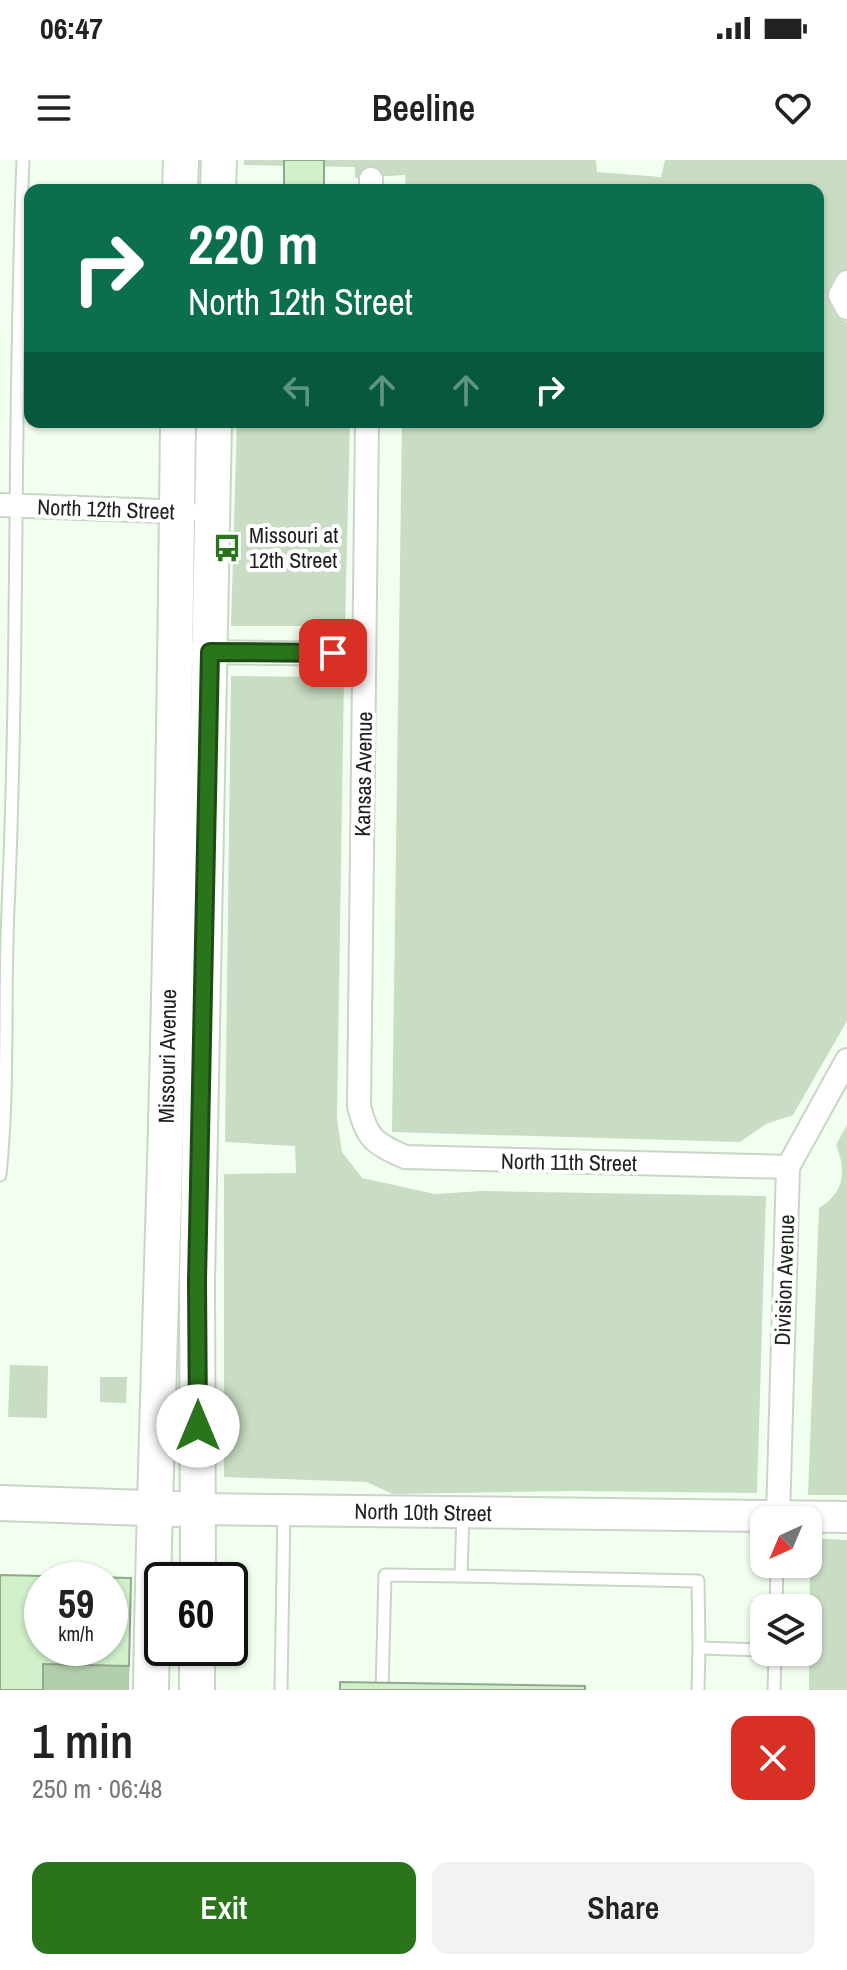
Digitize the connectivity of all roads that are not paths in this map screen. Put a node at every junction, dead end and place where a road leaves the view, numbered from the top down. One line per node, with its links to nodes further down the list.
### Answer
1 (23, 160): 11 (lane)
2 (181, 160): 4 (main road)
3 (219, 160): 5 (main road)
4 (180, 184)
5 (218, 184)
6 (847, 282): 7 (street)
7 (847, 308)
8 (178, 428): 12 (main road, Missouri Avenue)
9 (214, 428): 13 (main road, Missouri Avenue)
10 (367, 428): 16 (street, Kansas Avenue)
11 (8, 506): 12 (street, North 12th Street); 20 (lane)
12 (177, 511): 13 (street, North 12th Street); 14 (main road, Missouri Avenue)
13 (212, 514): 15 (main road, Missouri Avenue)
14 (175, 652): 15 (street); 23 (main road, Missouri Avenue)
15 (210, 652): 16 (street); 24 (main road, Missouri Avenue)
16 (364, 654): 18 (street, Kansas Avenue)
17 (847, 1060): 19 (street, Division Avenue)
18 (363, 1126): 19 (street, North 11th Street)
19 (788, 1167): 22 (street, Division Avenue)
20 (0, 1175)
21 (0, 1503): 23 (main road, North 10th Street)
22 (778, 1506)
23 (154, 1509): 24 (main road, North 10th Street); 36 (main road, Missouri Avenue)
24 (198, 1509): 25 (street, North 10th Street); 30 (main road, Missouri Avenue)
25 (284, 1510): 26 (street, North 10th Street); 38 (lane)
26 (463, 1512): 27 (street, North 10th Street); 31 (lane)
27 (750, 1517)
28 (822, 1517): 29 (street, North 10th Street)
29 (847, 1517)
30 (198, 1562)
31 (461, 1576): 32 (lane); 39 (lane)
32 (699, 1648): 33 (lane); 40 (lane)
33 (750, 1650)
34 (197, 1666): 37 (main road)
35 (775, 1666): 41 (lane)
36 (151, 1690)
37 (197, 1690)
38 (281, 1690)
39 (382, 1690)
40 (698, 1690)
41 (774, 1690)

